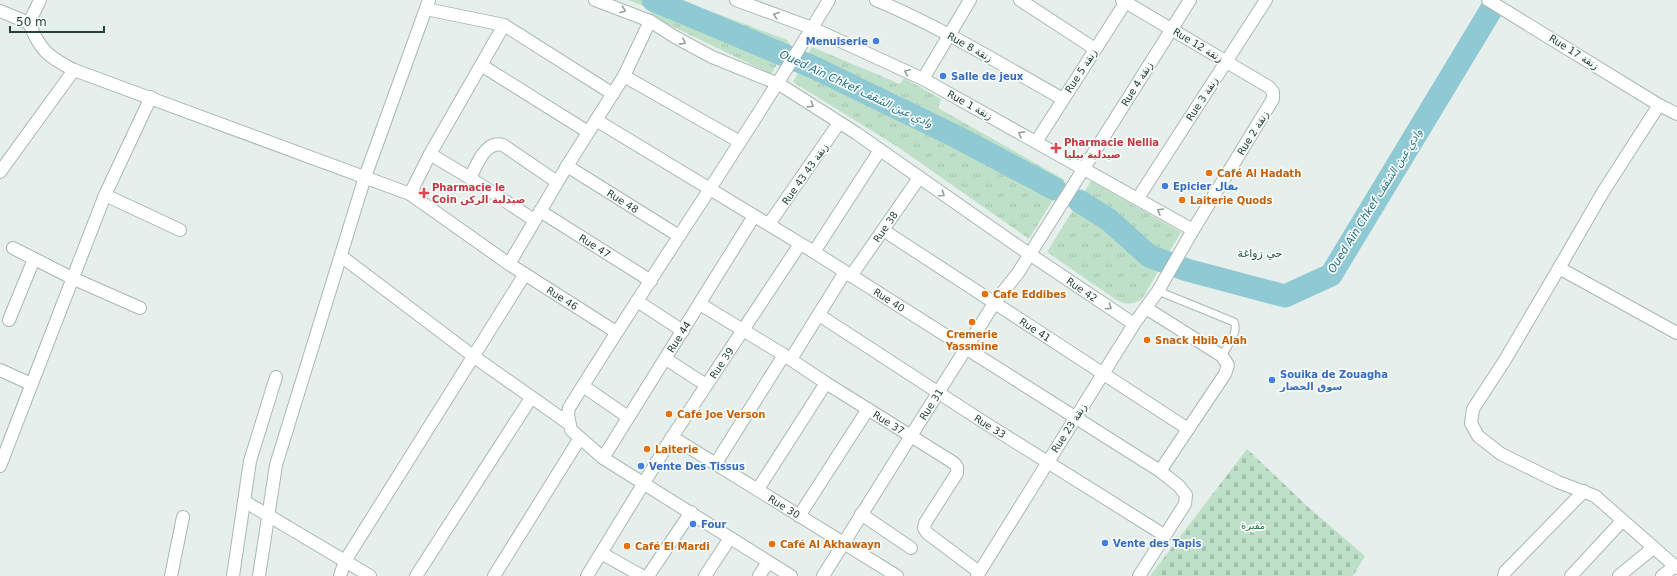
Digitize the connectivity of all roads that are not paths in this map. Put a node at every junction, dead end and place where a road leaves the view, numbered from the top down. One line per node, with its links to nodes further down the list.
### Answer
1 (40, 0): 16 (street)
2 (595, 0): 15 (street, Rue 42, one-way to 15)
3 (736, 0): 18 (street, Rue 1 زنقة, one-way to 3)
4 (829, 0): 18 (street)
5 (876, 0): 13 (street, Rue 8 زنقة)
6 (970, 0): 20 (street)
7 (1020, 0): 21 (street)
8 (1190, 0): 19 (street, Rue 4 زنقة)
9 (1266, 0): 22 (street, Rue 3 زنقة)
10 (1488, 0): 32 (street, Rue 17 زنقة)
11 (1125, 1): 19 (street, Rue 12 زنقة); 21 (street, Rue 5 زنقة)
12 (428, 4): 17 (street); 44 (street)
13 (902, 5): 20 (street, Rue 8 زنقة)
14 (0, 11): 16 (street)
15 (650, 21): 25 (street); 27 (street, Rue 42, one-way to 27)
16 (29, 23): 24 (street, Rue 46)
17 (504, 25): 23 (street); 29 (street)
18 (812, 28): 26 (street, Rue 1 زنقة, one-way to 18); 27 (street)
19 (1172, 29): 22 (street, Rue 12 زنقة); 42 (street, Rue 4 زنقة)
20 (948, 35): 26 (street); 31 (street, Rue 8 زنقة)
21 (1095, 49): 31 (street, Rue 5 زنقة)
22 (1226, 62): 28 (street, Rue 12 زنقة); 51 (street, Rue 3 زنقة)
23 (481, 65): 36 (street); 40 (street)
24 (74, 70): 30 (street, Rue 46); 43 (street)
25 (624, 76): 29 (street); 37 (street)
26 (923, 79): 38 (street, Rue 1 زنقة, one-way to 26)
27 (779, 84): 35 (street, Rue 42, one-way to 35); 37 (street)
28 (1273, 92): 57 (street, Rue 2 زنقة)
29 (613, 94): 34 (street)
30 (151, 97): 44 (street, Rue 46); 50 (street)
31 (1063, 99): 38 (street, Rue 5 زنقة)
32 (1659, 105): 33 (street, Rue 17 زنقة); 66 (street)
33 (1677, 114)
34 (596, 120): 36 (street); 48 (street, Rue 40)
35 (839, 123): 39 (street, Rue 42); 54 (street, Rue 43 زنقة 43)
36 (588, 132): 41 (street)
37 (740, 142): 48 (street)
38 (1036, 142): 42 (street, Rue 1 زنقة)
39 (880, 150): 46 (street, Rue 42); 61 (street)
40 (430, 154): 45 (street, Rue 47); 49 (street)
41 (567, 166): 47 (street); 58 (street, Rue 48)
42 (1085, 168): 51 (street, Rue 1 زنقة); 62 (street, Rue 4 زنقة)
43 (0, 172)
44 (365, 177): 49 (street, Rue 46); 63 (street)
45 (470, 178): 47 (street); 52 (street, Rue 47)
46 (919, 178): 56 (street, Rue 38); 62 (street, Rue 42, one-way to 62)
47 (557, 182): 52 (street)
48 (710, 189): 53 (street, Rue 40); 58 (street)
49 (410, 194): 65 (street, Rue 46)
50 (105, 195): 55 (street); 69 (street)
51 (1138, 198): 57 (street, Rue 1 زنقة, one-way to 51)
52 (537, 215): 65 (street); 70 (street, Rue 47)
53 (754, 216): 54 (street, Rue 40); 74 (street, Rue 44)
54 (769, 224): 59 (street, Rue 40)
55 (180, 230)
56 (883, 230): 68 (street, Rue 38); 73 (street, Rue 41)
57 (1193, 230): 71 (street, Rue 2 زنقة)
58 (679, 236): 70 (street)
59 (800, 244): 61 (street, Rue 40); 80 (street, Rue 39)
60 (13, 248): 64 (street)
61 (814, 252): 68 (street, Rue 40)
62 (1030, 254): 73 (street, Rue 31); 79 (street, Rue 42, one-way to 79)
63 (341, 256): 85 (street); 117 (street)
64 (34, 259): 69 (street); 78 (street)
65 (509, 264): 67 (street, Rue 46)
66 (1559, 268): 83 (street); 113 (street)
67 (525, 274): 82 (street, Rue 46); 85 (street)
68 (848, 274): 77 (street, Rue 38); 84 (street, Rue 40)
69 (72, 278): 75 (street); 93 (street)
70 (650, 281): 72 (street)
71 (1161, 286): 76 (street, Rue 23 زنقة); 86 (lane)
72 (637, 301): 81 (street); 82 (street)
73 (996, 302): 84 (street, Rue 31); 90 (street, Rue 41)
74 (700, 304): 80 (street, Rue 37); 81 (street, Rue 44)
75 (140, 308)
76 (1146, 308): 79 (street, Rue 23 زنقة); 86 (street)
77 (819, 315): 87 (street, Rue 38); 96 (street, Rue 33)
78 (9, 320)
79 (1134, 324): 90 (street, Rue 23 زنقة)
80 (742, 329): 87 (street, Rue 37); 94 (street, Rue 39)
81 (683, 331): 88 (street, Rue 44)
82 (616, 332): 95 (street)
83 (1677, 334)
84 (966, 349): 96 (street, Rue 31); 100 (street, Rue 40)
85 (473, 356): 97 (street); 127 (street)
86 (1222, 356): 102 (street)
87 (788, 357): 92 (street, Rue 37); 108 (street, Rue 38)
88 (666, 359): 94 (street); 99 (street, Rue 44)
89 (0, 370): 93 (street)
90 (1104, 374): 100 (street, Rue 23 زنقة); 102 (street, Rue 41)
91 (276, 377): 114 (street)
92 (826, 383): 98 (street, Rue 37); 112 (street)
93 (31, 384): 109 (street)
94 (706, 385): 104 (street, Rue 39)
95 (583, 386): 99 (street); 101 (street)
96 (939, 393): 103 (street, Rue 31); 107 (street, Rue 33)
97 (531, 398): 101 (street); 137 (street)
98 (868, 410): 103 (street, Rue 37); 118 (street)
99 (628, 417): 106 (street, Rue 44)
100 (1076, 418): 107 (street, Rue 23 زنقة); 110 (street, Rue 40)
101 (568, 423): 105 (street)
102 (1188, 429): 110 (street)
103 (911, 434): 116 (street, Rue 31); 130 (street, Rue 37)
104 (672, 437): 108 (street, Rue 30); 111 (street, Rue 39)
105 (580, 438): 106 (street); 138 (street)
106 (604, 458): 111 (street)
107 (1047, 461): 121 (street, Rue 33); 130 (street, Rue 23 زنقة)
108 (716, 463): 112 (street, Rue 30)
109 (0, 466)
110 (1160, 471): 121 (street, Rue 40)
111 (643, 482): 115 (street); 126 (street, Rue 39)
112 (758, 489): 118 (street, Rue 30)
113 (1584, 491): 120 (street); 147 (street)
114 (244, 501): 117 (street); 133 (street)
115 (691, 512): 122 (street); 141 (street)
116 (861, 514): 123 (street, Rue 31); 124 (street)
117 (268, 515): 127 (street); 134 (street)
118 (799, 516): 123 (street, Rue 30)
119 (183, 517): 132 (street)
120 (1622, 521): 125 (street); 148 (street)
121 (1164, 535): 131 (street)
122 (730, 538): 128 (street); 142 (street)
123 (843, 543): 145 (street, Rue 31); 146 (street, Rue 30)
124 (911, 548)
125 (1653, 548): 129 (street); 149 (street)
126 (601, 553): 139 (street, Rue 39); 140 (street)
127 (345, 561): 135 (street); 136 (street)
128 (768, 562): 143 (street); 144 (street)
129 (1676, 567): 150 (street)
130 (978, 574)
131 (1137, 574)
132 (171, 576)
133 (233, 576)
134 (259, 576)
135 (340, 576)
136 (370, 576)
137 (416, 576)
138 (494, 576)
139 (587, 576)
140 (642, 576)
141 (648, 576)
142 (705, 576)
143 (759, 576)
144 (791, 576)
145 (823, 576)
146 (897, 576)
147 (1504, 576)
148 (1571, 576)
149 (1620, 576)
150 (1662, 576)

